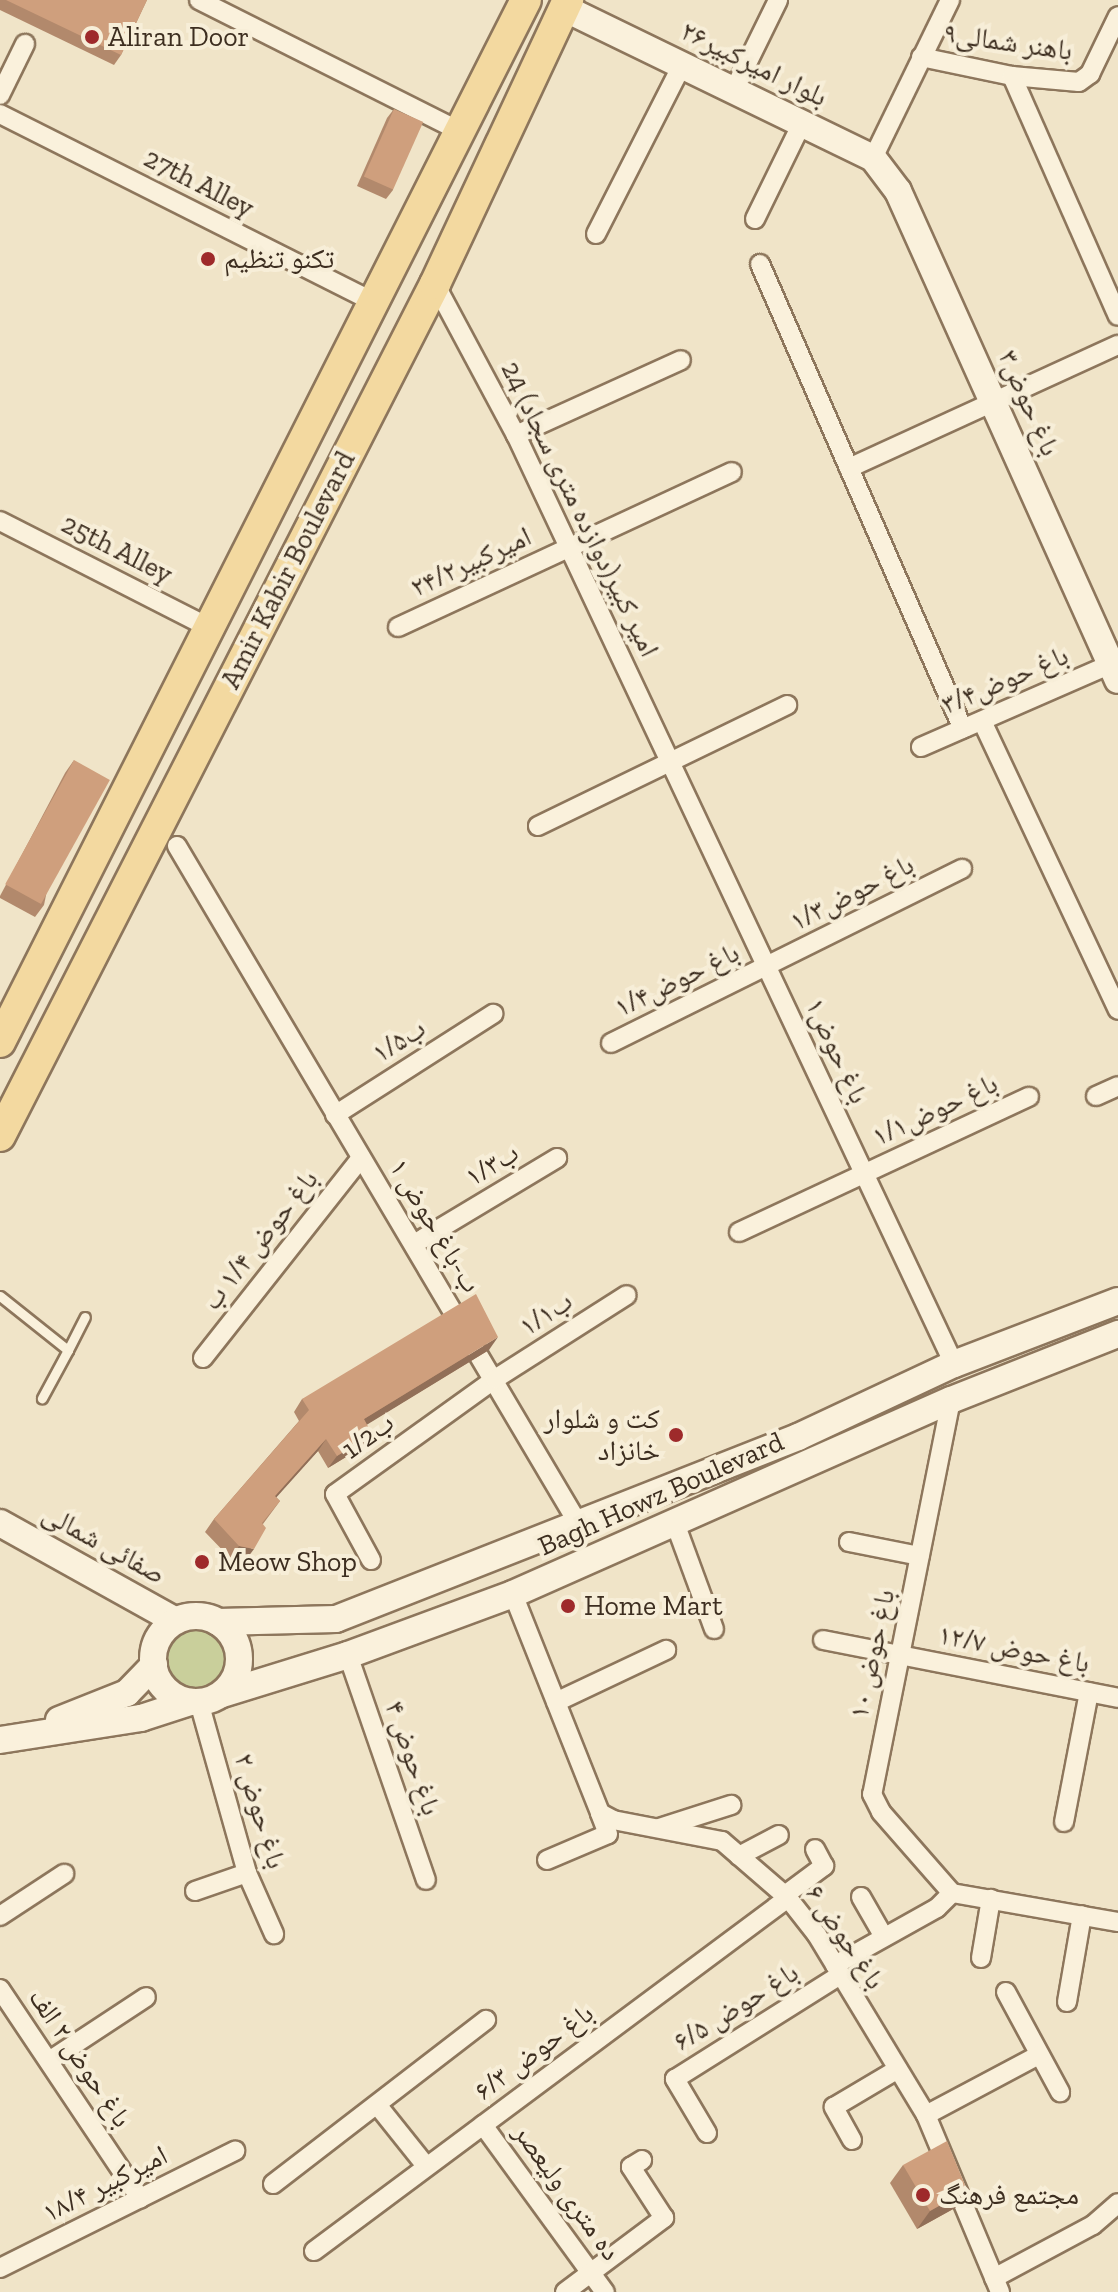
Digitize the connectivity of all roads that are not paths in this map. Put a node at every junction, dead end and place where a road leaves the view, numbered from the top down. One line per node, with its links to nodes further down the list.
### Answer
1 (199, 0): 15 (street)
2 (526, 0): 15 (main road, Amir Kabir Boulevard)
3 (778, 0): 11 (street)
4 (950, 0): 8 (street)
5 (566, 4): 9 (main road, بلوار امیرکبیر۲۶); 20 (main road, Amir Kabir Boulevard)
6 (1118, 16): 10 (street, ۹باهنر شمالی)
7 (25, 44): 12 (street)
8 (921, 57): 10 (street, ۹باهنر شمالی); 16 (street)
9 (682, 65): 11 (main road, بلوار امیرکبیر۲۶); 18 (street)
10 (1012, 76): 22 (street)
11 (734, 90): 14 (main road, بلوار امیرکبیر۲۶)
12 (0, 95)
13 (0, 114): 21 (street, 27th Alley)
14 (802, 123): 16 (main road, بلوار امیرکبیر۲۶); 17 (street)
15 (460, 131): 21 (main road, Amir Kabir Boulevard)
16 (873, 158): 25 (main road, باغ حوض۳)
17 (755, 219)
18 (596, 234)
19 (760, 264): 27 (street)
20 (435, 284): 26 (street, 24 امیر کبیر(دوازده متری سجاد)); 43 (main road, Amir Kabir Boulevard)
21 (373, 302): 31 (main road, Amir Kabir Boulevard)
22 (1118, 316)
23 (1118, 345): 25 (street)
24 (681, 360): 26 (street)
25 (994, 405): 27 (street); 33 (main road, باغ حوض۳)
26 (516, 435): 30 (street, 24 امیر کبیر(دوازده متری سجاد))
27 (849, 468): 36 (street)
28 (732, 472): 30 (street, امیرکبیر۲۴/۲)
29 (0, 521): 31 (street, 25th Alley)
30 (567, 547): 32 (street, امیرکبیر۲۴/۲); 38 (street, 24 امیر کبیر(دوازده متری سجاد))
31 (208, 627): 42 (main road, Amir Kabir Boulevard)
32 (398, 627)
33 (1116, 668): 35 (street, باغ حوض۳/۴)
34 (787, 705): 38 (street)
35 (982, 721): 36 (street, باغ حوض۳/۴); 45 (street)
36 (963, 729): 37 (street, باغ حوض۳/۴)
37 (921, 747)
38 (672, 761): 39 (street); 44 (street, باغ حوض۱)
39 (538, 826)
40 (177, 846): 52 (street, ۱ ب-باغ حوض)
41 (962, 869): 44 (street, باغ حوض۱/۳)
42 (61, 919): 43 (main road); 47 (main road, Amir Kabir Boulevard)
43 (97, 941): 53 (main road, Amir Kabir Boulevard)
44 (767, 967): 48 (street, باغ حوض۱/۴); 56 (street, باغ حوض۱)
45 (1118, 1010)
46 (493, 1014): 52 (street, ب۱/۵)
47 (3, 1026)
48 (611, 1043)
49 (1118, 1086): 50 (street)
50 (1096, 1096)
51 (1029, 1097): 56 (street, باغ حوض۱/۱)
52 (335, 1115): 54 (street, ۱ ب-باغ حوض)
53 (0, 1136)
54 (361, 1158): 58 (street, ۱ ب-باغ حوض); 65 (street, باغ حوض ۱/۴ ب)
55 (557, 1158): 58 (street, ب۱/۳)
56 (864, 1174): 57 (street, باغ حوض۱/۱); 66 (street, باغ حوض۱)
57 (739, 1232)
58 (414, 1244): 67 (street, ۱ ب-باغ حوض)
59 (627, 1295): 67 (street, ب۱/۱)
60 (0, 1296): 64 (lane)
61 (1118, 1301): 66 (main road, Bagh Howz Boulevard)
62 (85, 1317): 64 (lane)
63 (1118, 1334): 69 (main road, Bagh Howz Boulevard)
64 (68, 1350): 68 (lane)
65 (203, 1358)
66 (954, 1364): 70 (main road, Bagh Howz Boulevard)
67 (495, 1379): 73 (street, ۱ ب-باغ حوض); 77 (street, 1/2ب)
68 (42, 1398)
69 (951, 1400): 71 (main road, Bagh Howz Boulevard); 76 (street, ۱۰ باغ حوض)
70 (812, 1430): 71 (main road); 73 (main road, Bagh Howz Boulevard)
71 (826, 1457): 72 (main road, Bagh Howz Boulevard)
72 (675, 1523): 78 (main road, Bagh Howz Boulevard); 81 (street)
73 (579, 1525): 80 (main road, Bagh Howz Boulevard)
74 (5, 1529): 79 (main road, صفائی شمالی)
75 (849, 1542): 76 (street)
76 (920, 1556): 85 (street, ۱۰ باغ حوض)
77 (371, 1560)
78 (513, 1594): 84 (main road, Bagh Howz Boulevard); 90 (street)
79 (176, 1621): 80 (main road); 86 (main road)
80 (218, 1622): 89 (main road)
81 (714, 1629)
82 (823, 1640): 85 (street, ۱۲/۷ باغ حوض)
83 (666, 1650): 90 (street)
84 (348, 1655): 89 (main road, Bagh Howz Boulevard); 102 (street, ۴ باغ حوض)
85 (900, 1656): 87 (street, ۱۲/۷ باغ حوض); 104 (street, ۱۰ باغ حوض)
86 (154, 1665): 89 (main road); 91 (main road, Bagh Howz Boulevard)
87 (1089, 1692): 88 (street, ۱۲/۷ باغ حوض); 94 (street)
88 (1118, 1698)
89 (204, 1699): 91 (main road, Bagh Howz Boulevard); 100 (street, ۲ باغ حوض)
90 (556, 1702): 93 (street)
91 (9, 1738)
92 (731, 1805): 95 (street)
93 (600, 1813): 95 (street, ۶ باغ حوض); 99 (street)
94 (1064, 1822)
95 (657, 1829): 98 (street, ۶ باغ حوض)
96 (779, 1835): 98 (street)
97 (815, 1849): 105 (street, ۶/۳ باغ حوض)
98 (739, 1856): 105 (street, ۶ باغ حوض)
99 (547, 1860)
100 (247, 1873): 103 (street); 111 (street, ۲ باغ حوض)
101 (64, 1874): 109 (street)
102 (426, 1880)
103 (195, 1891)
104 (952, 1893): 107 (street); 112 (street)
105 (786, 1897): 114 (street, ۶ باغ حوض); 126 (street, ۶/۳ باغ حوض)
106 (861, 1897): 112 (street)
107 (991, 1899): 108 (street); 113 (street)
108 (1082, 1915): 110 (street); 118 (street)
109 (0, 1916)
110 (1118, 1922)
111 (274, 1934)
112 (884, 1937): 114 (street)
113 (981, 1958)
114 (837, 1970): 122 (street, ۶ باغ حوض); 127 (street, ۶/۵ باغ حوض)
115 (0, 1989): 121 (street, باغ حوض ۲ الف)
116 (1006, 1992): 120 (street)
117 (146, 1997): 121 (street)
118 (1067, 2002)
119 (486, 2020): 124 (street)
120 (1039, 2055): 123 (street); 125 (street)
121 (49, 2061): 133 (street, باغ حوض ۲ الف)
122 (898, 2069): 125 (street, ۶ باغ حوض); 128 (street)
123 (1060, 2092)
124 (378, 2106): 131 (street); 132 (street)
125 (926, 2115): 138 (street, ۶ باغ حوض)
126 (483, 2125): 131 (street, ۶/۳ باغ حوض); 137 (street, ده متری ولیعصر)
127 (707, 2133)
128 (852, 2140)
129 (235, 2151): 133 (street, ۱۸/۴ امیرکبیر)
130 (642, 2160): 137 (street)
131 (426, 2166): 135 (street, ۶/۳ باغ حوض)
132 (273, 2184)
133 (140, 2198): 136 (street, ۱۸/۴ امیرکبیر)
134 (1118, 2203): 138 (street)
135 (314, 2251)
136 (0, 2268)
137 (591, 2273): 139 (street); 140 (street, ده متری ولیعصر)
138 (993, 2287)
139 (565, 2292)
140 (605, 2292)

